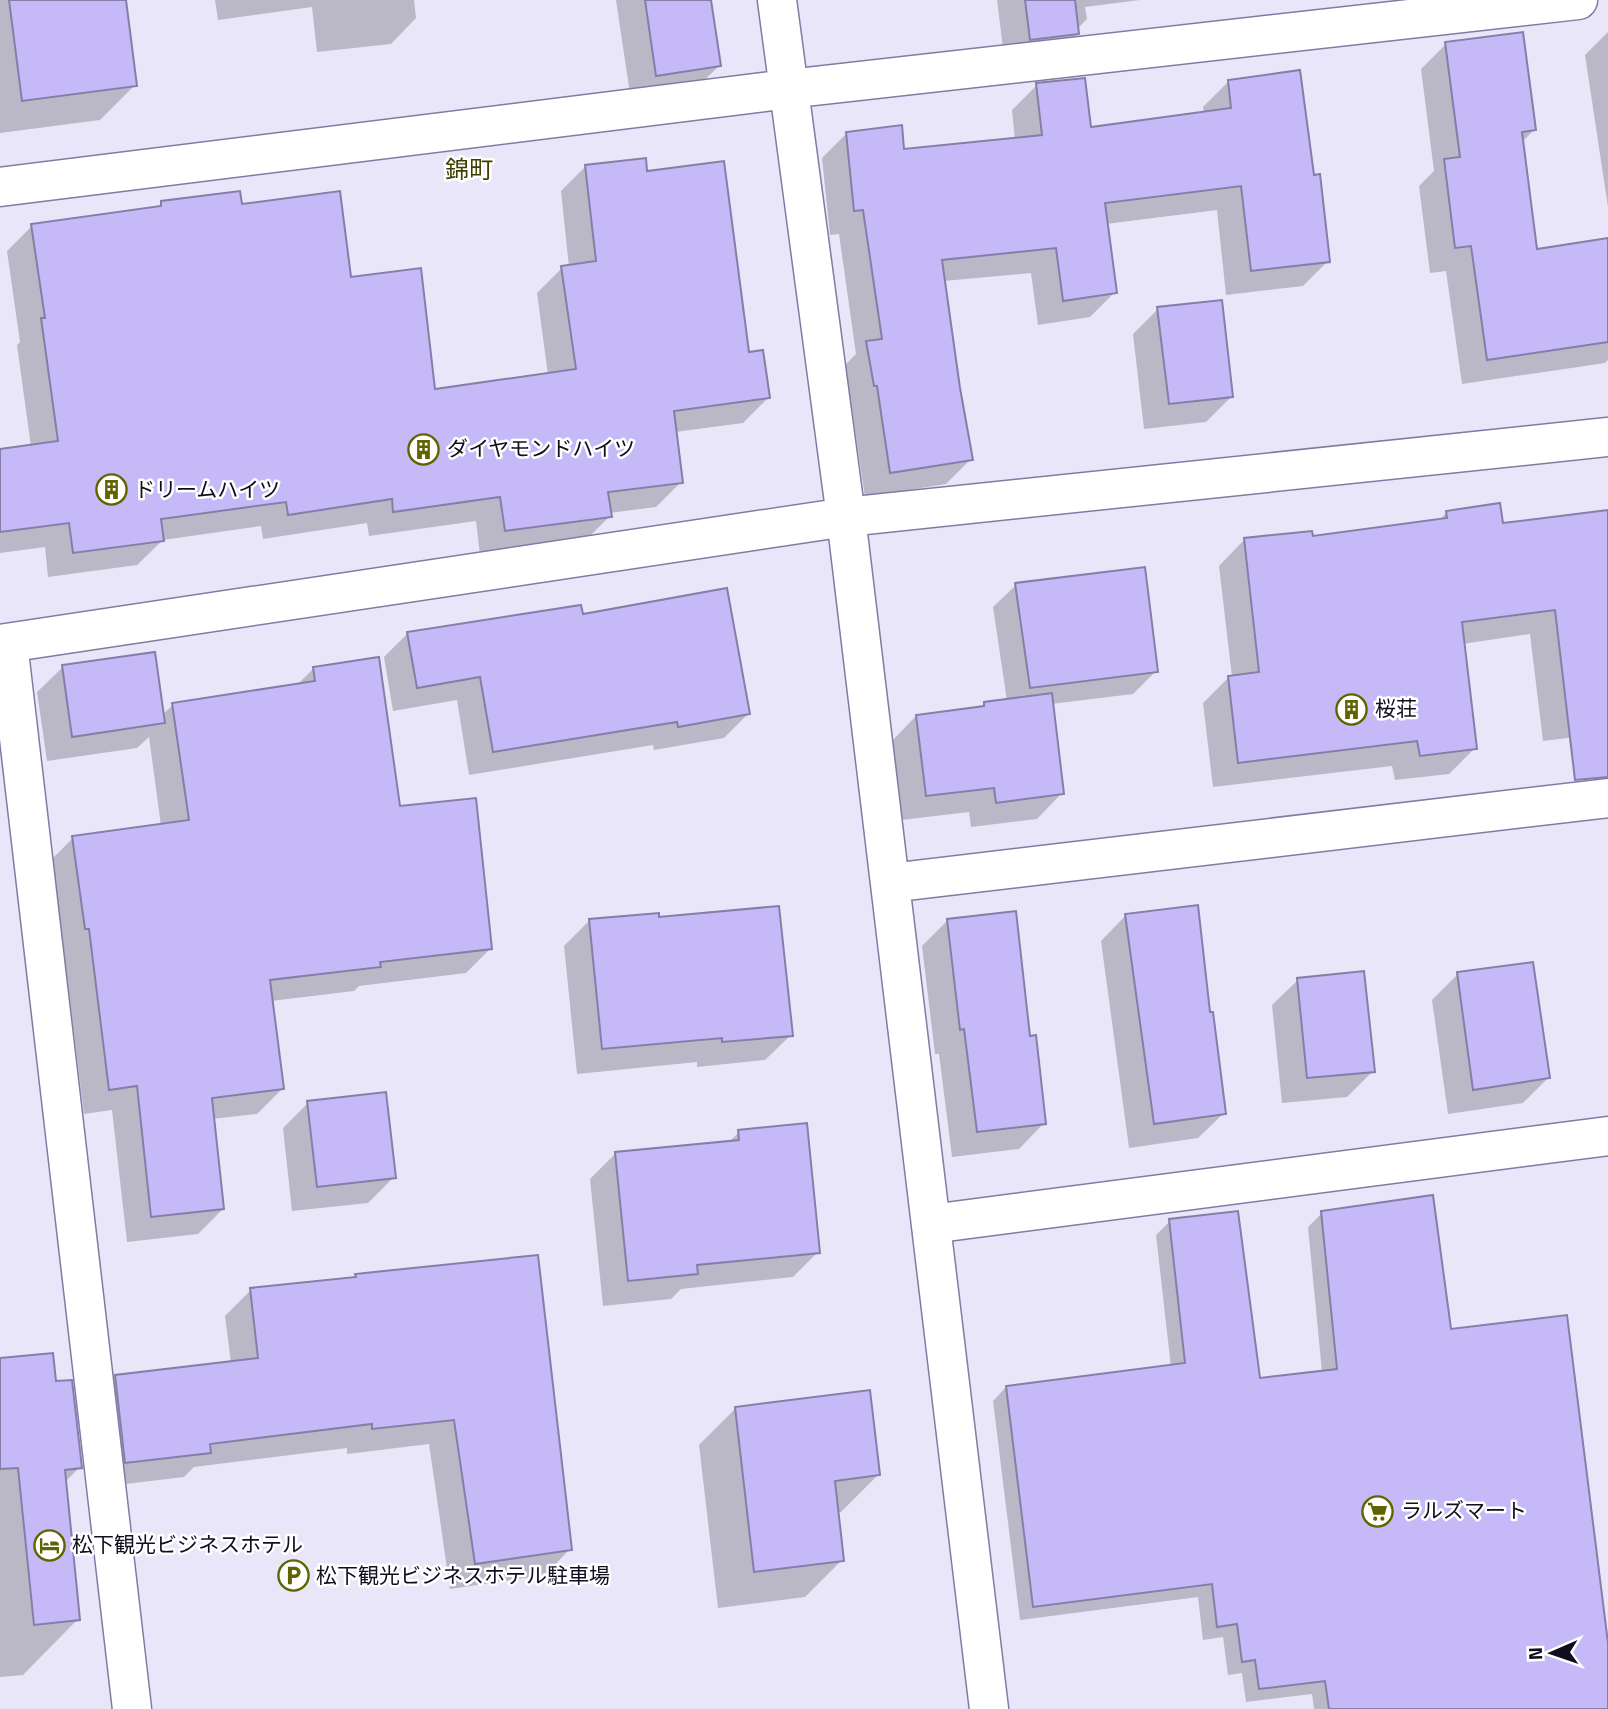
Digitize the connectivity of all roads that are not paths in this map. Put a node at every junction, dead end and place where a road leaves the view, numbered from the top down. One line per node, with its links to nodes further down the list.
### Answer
1 (777, 0): 3 (street)
2 (1578, 0): 3 (street)
3 (788, 89): 4 (street); 6 (street)
4 (0, 187)
5 (1608, 437): 6 (street)
6 (846, 517): 7 (street); 9 (street)
7 (4, 643): 12 (street)
8 (1608, 798): 9 (street)
9 (890, 883): 11 (street)
10 (1608, 1136): 11 (street)
11 (932, 1224): 13 (street)
12 (132, 1709)
13 (989, 1709)

